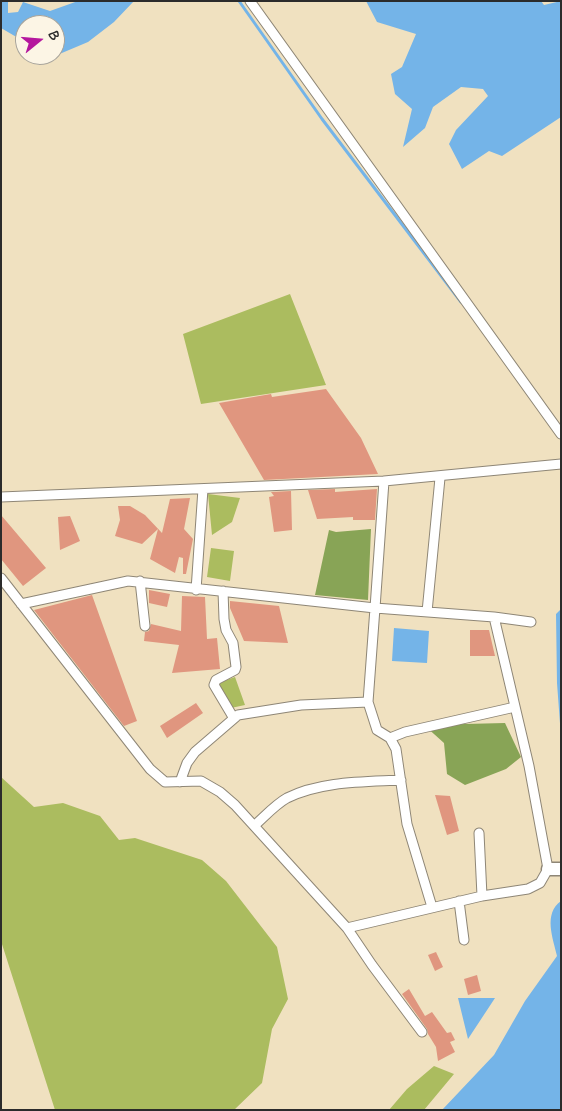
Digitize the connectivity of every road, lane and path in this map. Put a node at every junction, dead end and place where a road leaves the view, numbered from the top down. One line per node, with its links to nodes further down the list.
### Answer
1 (250, 1): 2 (street)
2 (561, 434)
3 (561, 464): 4 (street)
4 (440, 478): 5 (street); 14 (street)
5 (384, 481): 6 (street); 13 (street)
6 (203, 489): 7 (street); 10 (street)
7 (1, 498)
8 (1, 578): 12 (street)
9 (140, 581): 10 (street); 12 (street); 17 (street)
10 (196, 590): 11 (street)
11 (224, 591): 13 (street); 20 (street)
12 (21, 604): 23 (street)
13 (375, 608): 14 (street); 18 (street)
14 (427, 612): 15 (street)
15 (494, 618): 16 (street); 19 (street)
16 (531, 622)
17 (145, 626)
18 (368, 702): 20 (street); 21 (street)
19 (515, 707): 21 (street); 26 (street)
20 (233, 717): 23 (street)
21 (390, 738): 22 (street)
22 (401, 780): 24 (street); 29 (street)
23 (180, 782): 24 (street)
24 (255, 825): 30 (street)
25 (479, 834): 27 (street)
26 (554, 869): 27 (street)
27 (482, 896): 28 (street)
28 (459, 901): 29 (street); 31 (street)
29 (432, 906): 30 (street)
30 (348, 928): 32 (street)
31 (464, 940)
32 (422, 1032)

